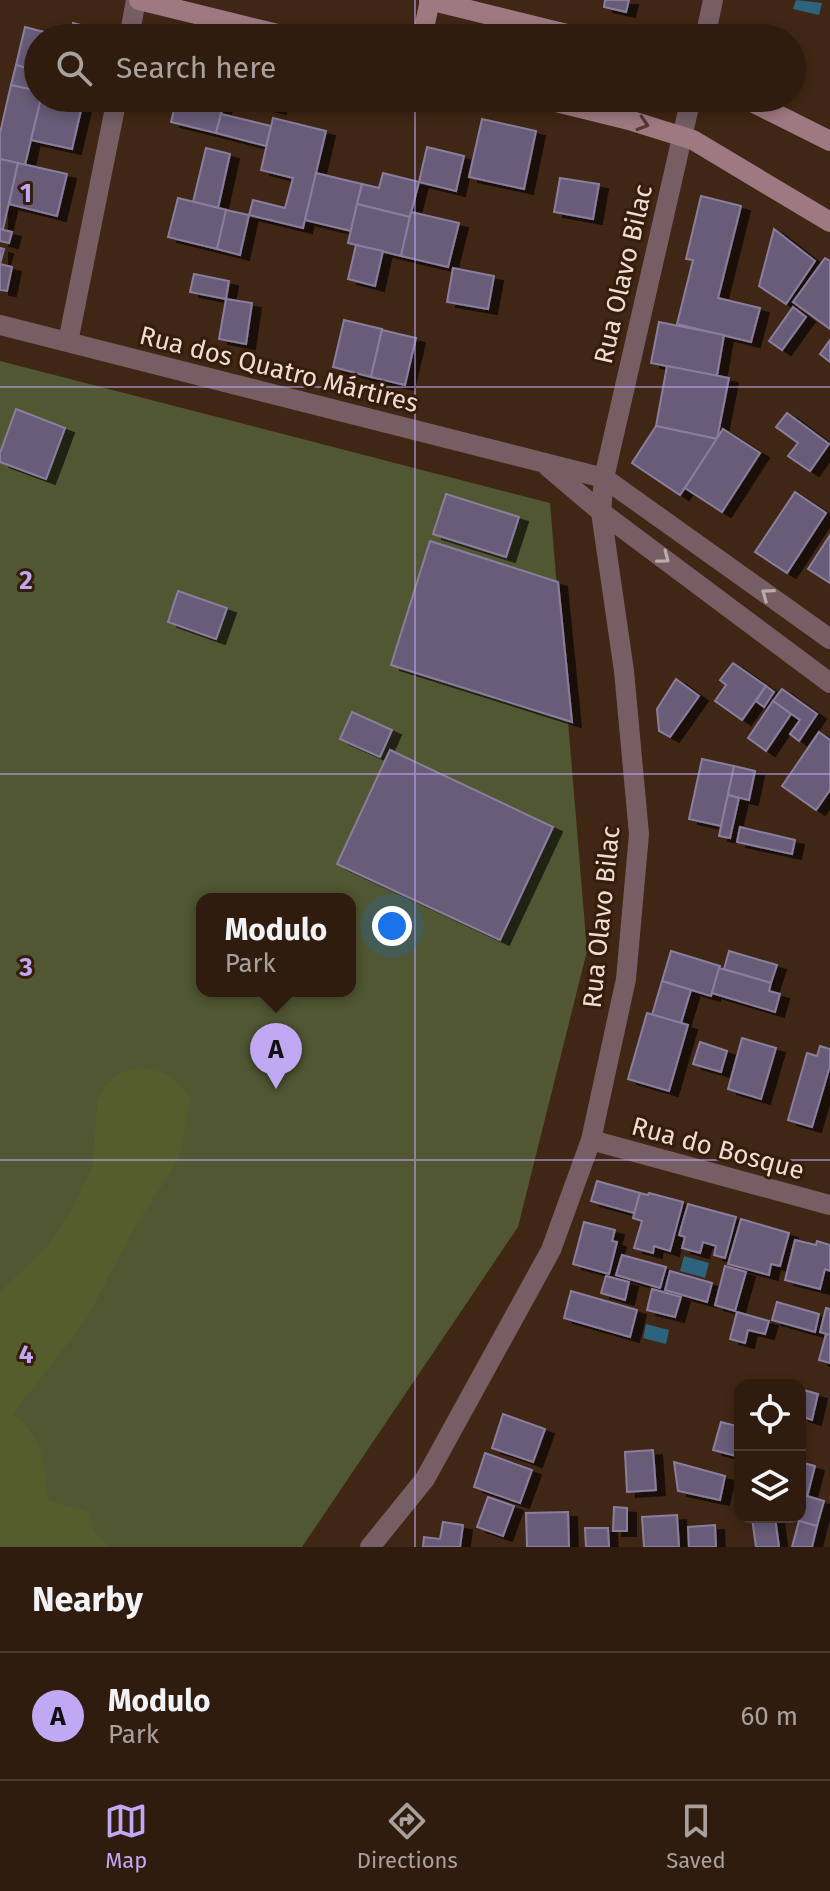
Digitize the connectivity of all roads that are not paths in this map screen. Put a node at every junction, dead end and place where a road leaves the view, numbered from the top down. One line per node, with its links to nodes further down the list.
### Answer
1 (138, 0): 4 (main road); 5 (street)
2 (429, 0): 7 (main road); 8 (main road)
3 (713, 0): 9 (street)
4 (178, 5): 6 (main road)
5 (132, 24)
6 (245, 24)
7 (425, 24)
8 (526, 24)
9 (708, 24)
10 (114, 112): 18 (street)
11 (597, 112): 14 (main road, one-way to 14)
12 (687, 112): 14 (street, Rua Olavo Bilac)
13 (772, 112): 15 (main road)
14 (680, 136): 16 (main road); 20 (street, Rua Olavo Bilac)
15 (830, 141)
16 (830, 222)
17 (0, 325): 18 (street, Rua dos Quatro Mártires)
18 (68, 342): 19 (street, Rua dos Quatro Mártires)
19 (545, 464): 20 (street, Rua dos Quatro Mártires); 21 (street, Rua dos Quatro Mártires)
20 (604, 478): 21 (street, Rua Olavo Bilac); 22 (street, Rua dos Quatro Mártires, one-way to 20)
21 (601, 512): 23 (street, Rua dos Quatro Mártires, one-way to 23); 24 (street, Rua Olavo Bilac)
22 (830, 639)
23 (830, 683)
24 (591, 1140): 25 (street, Rua do Bosque); 26 (street, Rua Olavo Bilac)
25 (830, 1205)
26 (370, 1547)

